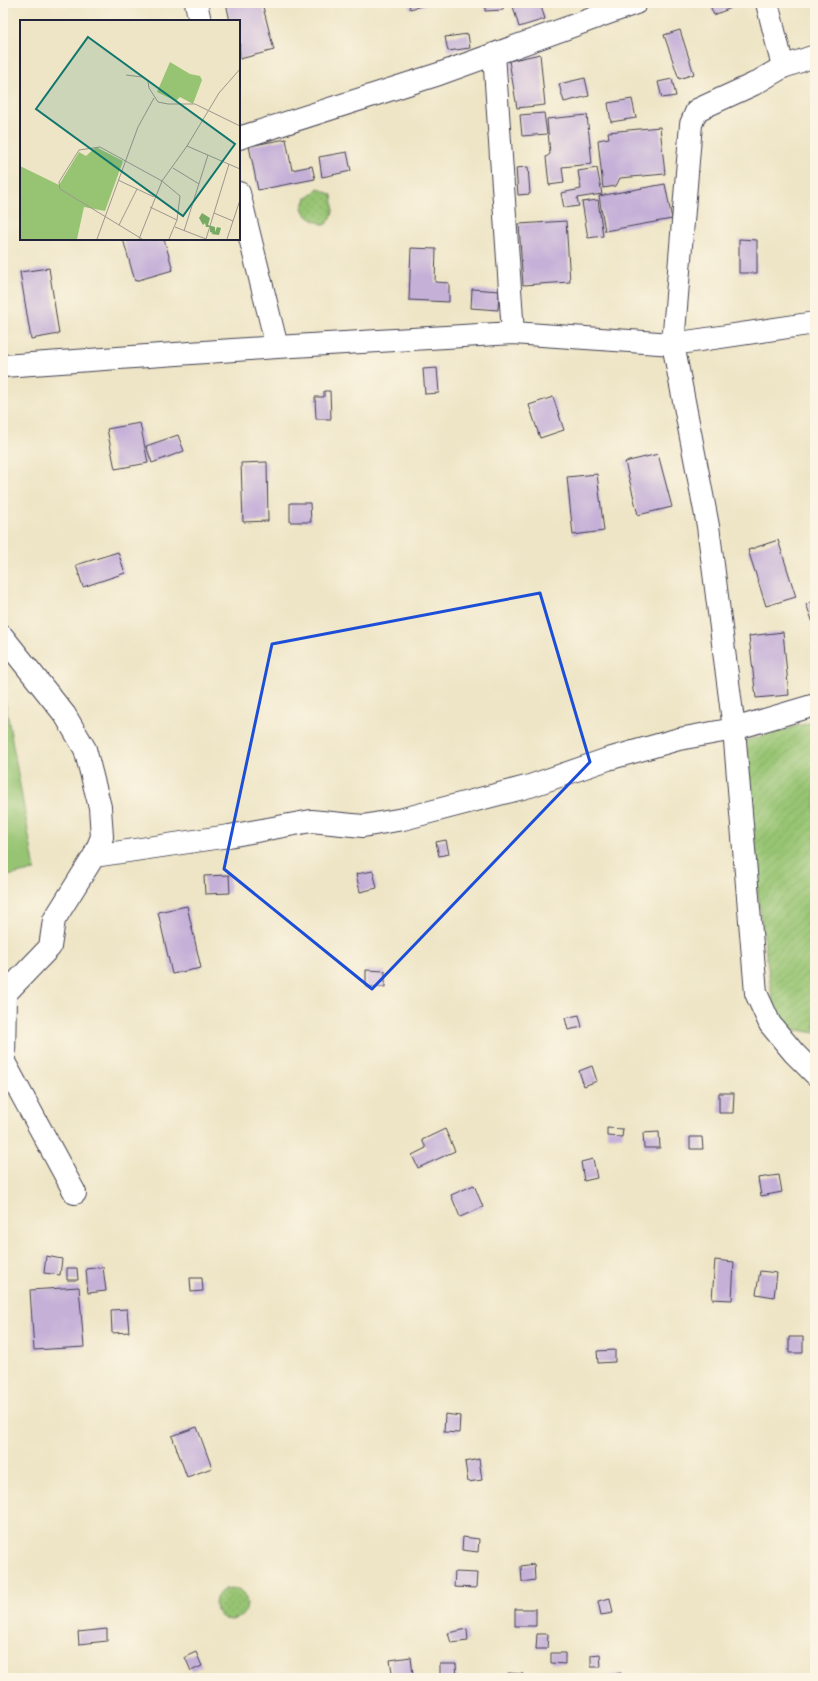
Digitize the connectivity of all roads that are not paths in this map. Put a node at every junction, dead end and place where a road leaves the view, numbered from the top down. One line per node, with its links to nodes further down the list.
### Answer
1 (196, 3): 4 (street)
2 (636, 3): 5 (street)
3 (766, 3): 7 (street)
4 (200, 20)
5 (494, 54): 8 (street); 11 (street)
6 (815, 56): 7 (street)
7 (783, 67): 12 (street)
8 (240, 138)
9 (240, 197): 13 (street)
10 (815, 323): 12 (street)
11 (513, 333): 12 (street); 13 (street)
12 (673, 344): 17 (street)
13 (277, 347): 14 (street)
14 (3, 366)
15 (3, 638): 18 (street)
16 (815, 705): 17 (street)
17 (734, 729): 18 (street); 19 (street)
18 (94, 856): 20 (street)
19 (815, 1074)
20 (74, 1193)

